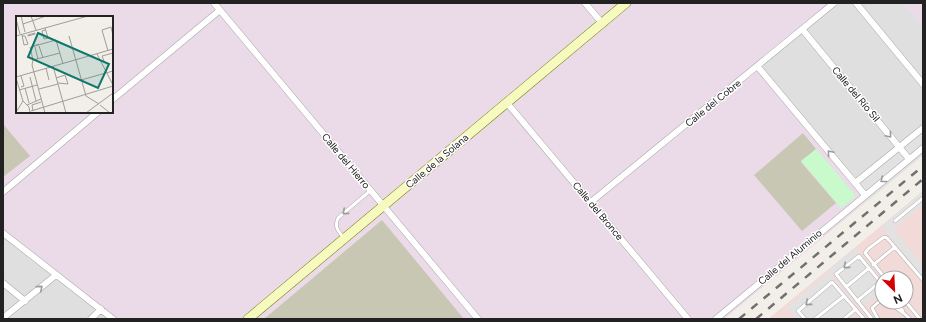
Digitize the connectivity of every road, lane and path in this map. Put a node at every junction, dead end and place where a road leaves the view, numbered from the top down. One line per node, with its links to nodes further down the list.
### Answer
1 (214, 3): 6 (street, Calle del Hierro)
2 (585, 3): 7 (street)
3 (626, 3): 7 (street, Calle de la Solana)
4 (834, 3): 8 (street, Calle del Cobre)
5 (856, 3): 10 (street)
6 (220, 10): 11 (street); 19 (street, Calle del Hierro)
7 (602, 23): 12 (street, Calle de la Solana)
8 (802, 30): 9 (street, Calle del Cobre); 15 (street, Calle del Río Sil, one-way to 15)
9 (758, 67): 18 (street, one-way to 9); 23 (street, Calle del Cobre)
10 (923, 84)
11 (113, 99)
12 (507, 102): 23 (street, Calle del Bronce); 24 (street, Calle de la Solana)
13 (97, 113): 20 (street)
14 (923, 128): 15 (street)
15 (900, 147): 17 (street, Calle del Río Sil); 18 (street)
16 (923, 148): 17 (street, Calle del Aluminio)
17 (909, 159): 21 (street, Calle del Aluminio, one-way to 21)
18 (855, 183): 21 (street)
19 (371, 190): 24 (street, Calle del Hierro); 27 (lane, one-way to 27)
20 (3, 192)
21 (865, 195): 53 (street, Calle del Aluminio)
22 (923, 198): 25 (lane)
23 (591, 202): 52 (street, Calle del Bronce)
24 (384, 206): 27 (street, Calle de la Solana); 51 (street, Calle del Hierro)
25 (895, 221)
26 (3, 234): 32 (street)
27 (344, 238): 50 (street, Calle de la Solana)
28 (895, 247): 29 (lane); 29 (lane); 34 (lane)
29 (874, 265): 31 (lane)
30 (869, 268): 33 (lane); 36 (lane); 36 (lane, one-way to 36)
31 (878, 270)
32 (56, 274): 39 (street, one-way to 32); 42 (street)
33 (874, 274)
34 (923, 280)
35 (3, 282): 39 (street)
36 (846, 287): 40 (lane)
37 (874, 288): 40 (lane)
38 (844, 296): 43 (lane); 54 (lane, one-way to 54); 55 (lane)
39 (25, 301): 47 (street)
40 (857, 301): 58 (lane)
41 (874, 306): 59 (lane)
42 (101, 309): 48 (street); 49 (street)
43 (856, 309): 56 (lane); 57 (lane)
44 (900, 310): 46 (lane)
45 (913, 310): 61 (lane)
46 (903, 311): 60 (lane)
47 (3, 318)
48 (91, 319)
49 (113, 319)
50 (248, 319)
51 (478, 319)
52 (688, 319)
53 (716, 319)
54 (805, 319)
55 (815, 319)
56 (844, 319)
57 (864, 319)
58 (872, 319)
59 (878, 319)
60 (910, 319)
61 (920, 319)

